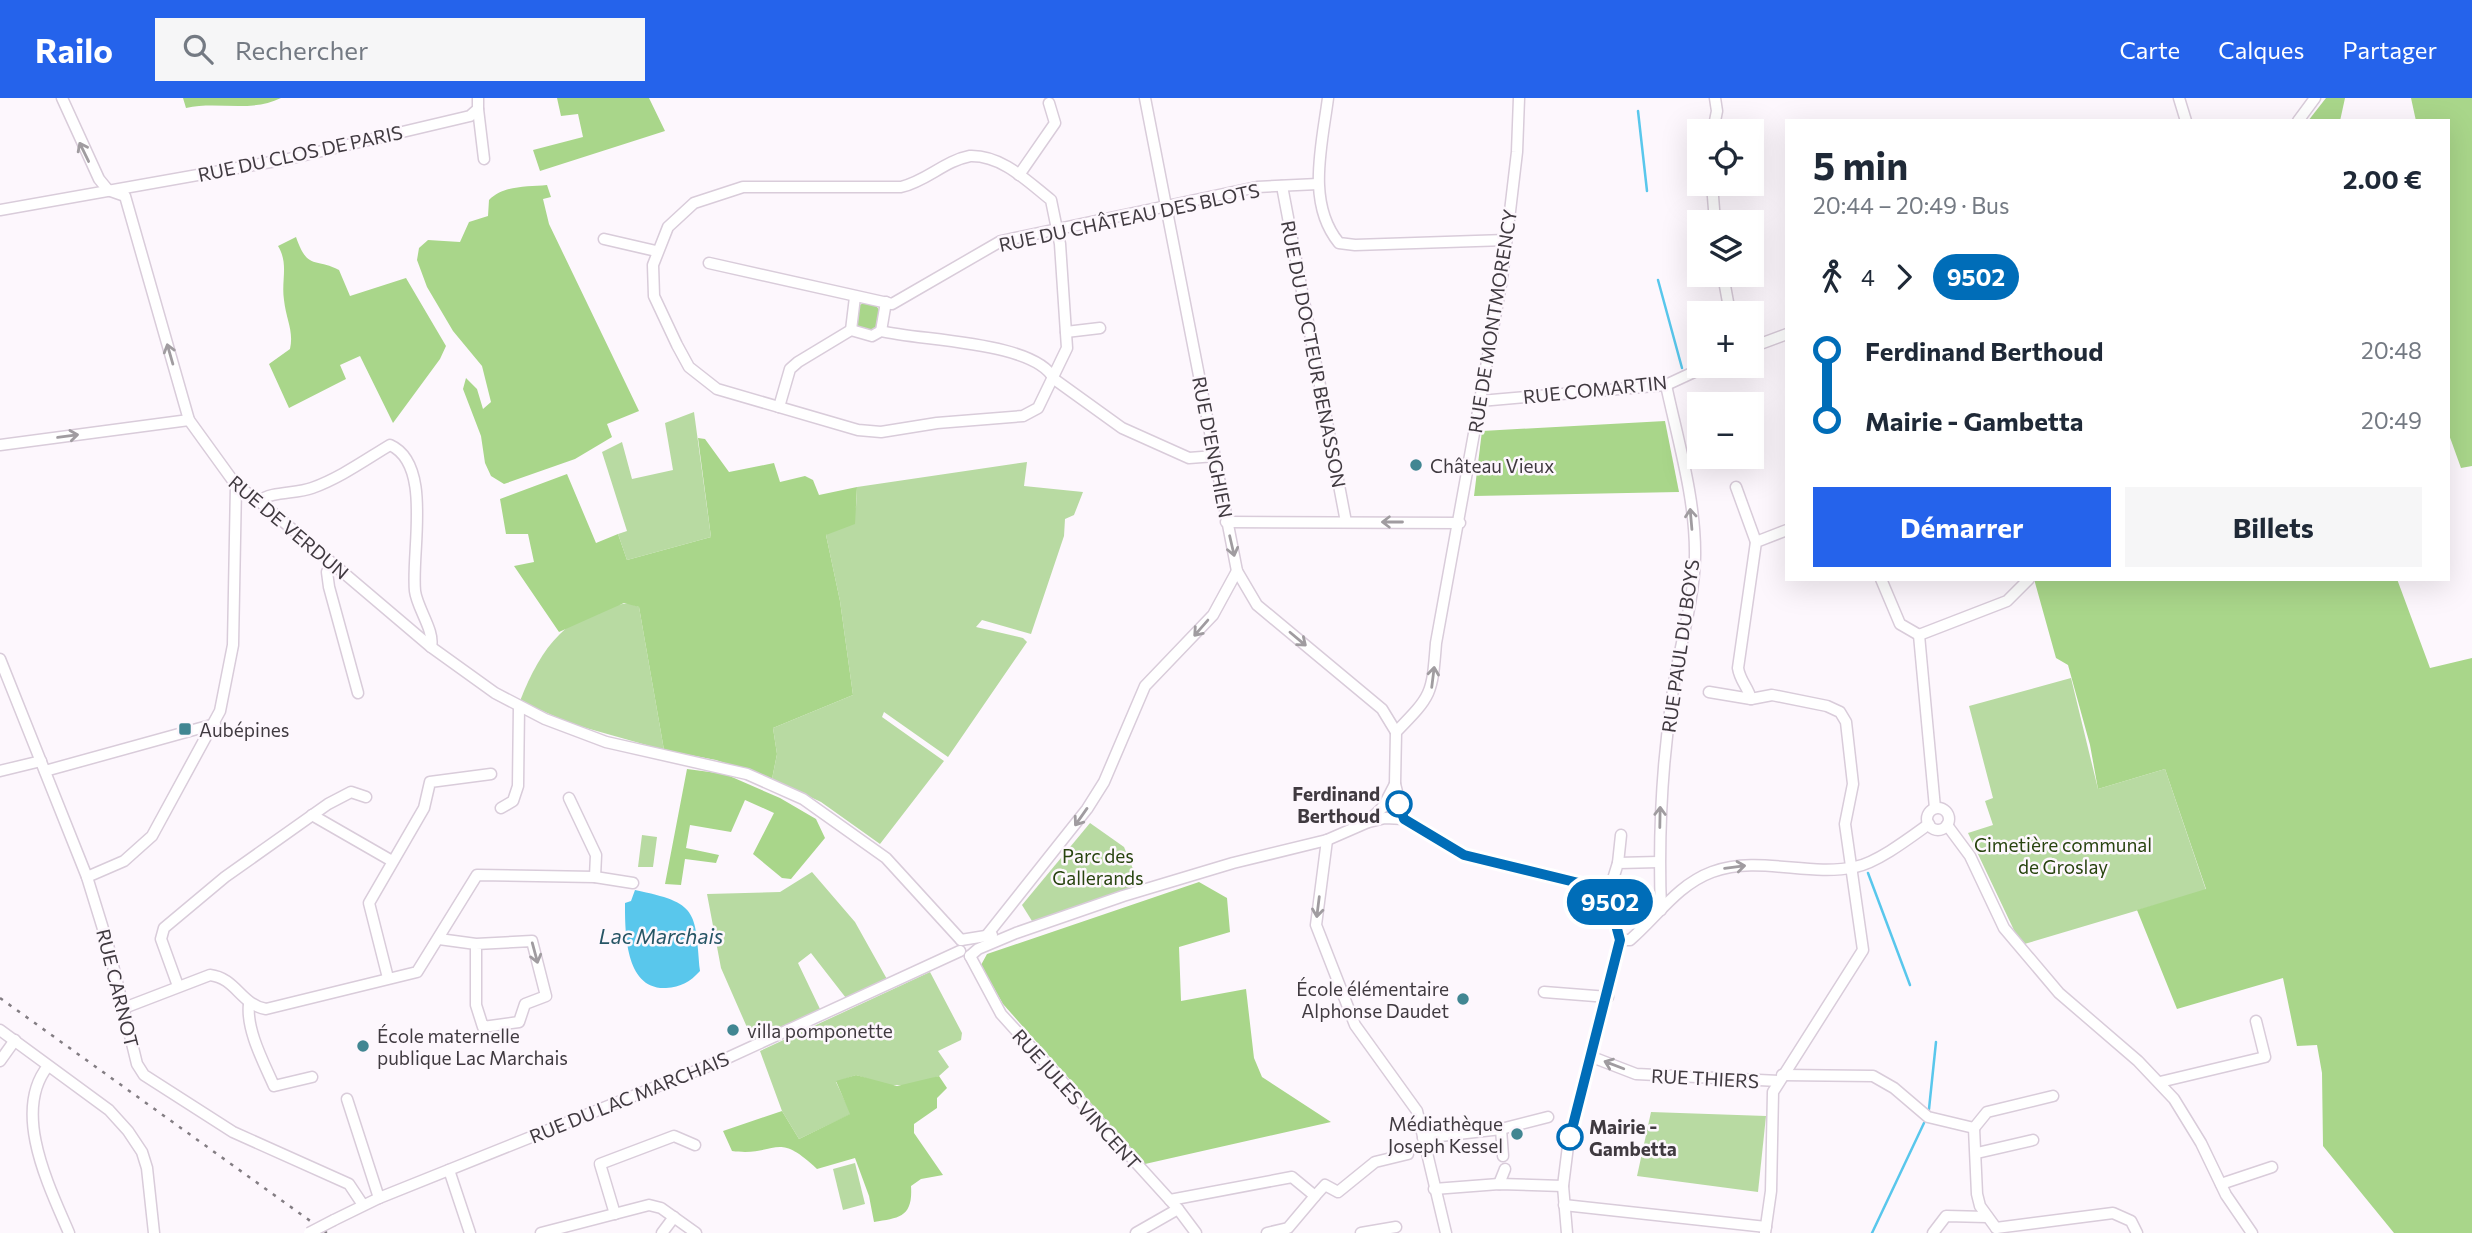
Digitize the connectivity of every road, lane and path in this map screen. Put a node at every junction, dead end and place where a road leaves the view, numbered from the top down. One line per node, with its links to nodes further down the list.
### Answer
1 (62, 98): 17 (street, RUE DE VERDUN, one-way to 1)
2 (1145, 98): 18 (street, RUE D'ENGHIEN)
3 (1328, 98): 15 (street)
4 (1519, 98): 22 (street, RUE DE MONTMORENCY)
5 (1715, 98): 10 (street)
6 (2179, 98): 11 (street)
7 (2315, 98): 12 (street)
8 (1049, 103): 14 (street)
9 (478, 104): 13 (street); 17 (street, RUE DU CLOS DE PARIS)
10 (1715, 119)
11 (2185, 119)
12 (2299, 119)
13 (484, 159)
14 (1019, 175): 20 (street); 23 (street)
15 (1318, 184): 16 (street, RUE DU CHÂTEAU DES BLOTS); 22 (street)
16 (1282, 186): 18 (street, RUE DU CHÂTEAU DES BLOTS); 45 (street, RUE DU DOCTEUR BENASSON)
17 (108, 190): 19 (street, RUE DU CLOS DE PARIS); 38 (street, RUE DE VERDUN, one-way to 17)
18 (1166, 208): 20 (street, RUE DU CHÂTEAU DES BLOTS); 40 (street, RUE D'ENGHIEN)
19 (0, 210)
20 (1057, 230): 26 (street, RUE DU CHÂTEAU DES BLOTS); 30 (street)
21 (604, 239): 23 (street)
22 (1506, 240): 36 (street, RUE DE MONTMORENCY)
23 (656, 251): 37 (street)
24 (709, 263): 25 (street)
25 (855, 297): 26 (street); 28 (street)
26 (886, 302): 29 (street)
27 (1100, 328): 30 (street)
28 (851, 330): 29 (street); 37 (street)
29 (881, 331): 34 (street)
30 (1066, 332): 34 (street)
31 (1785, 335): 32 (street)
32 (1764, 343)
33 (1687, 375): 35 (street, RUE COMARTIN)
34 (1054, 379): 37 (street); 40 (street)
35 (1666, 385): 36 (street, RUE COMARTIN); 78 (street, RUE PAUL DU BOYS, one-way to 35)
36 (1480, 401): 46 (street, RUE DE MONTMORENCY)
37 (779, 407)
38 (189, 420): 39 (street, one-way to 38); 41 (street, RUE DE VERDUN)
39 (0, 445)
40 (1215, 456): 44 (street, RUE D'ENGHIEN)
41 (236, 485): 43 (street, RUE DE VERDUN); 60 (street)
42 (1736, 487): 48 (street)
43 (259, 501): 49 (street, RUE DE VERDUN); 54 (street)
44 (1226, 522): 45 (street); 50 (street, RUE D'ENGHIEN, one-way to 50)
45 (1346, 522): 46 (street, one-way to 45)
46 (1460, 523): 61 (street, RUE DE MONTMORENCY, one-way to 46)
47 (1785, 531): 48 (street)
48 (1756, 542): 58 (street)
49 (331, 563): 54 (street, RUE DE VERDUN); 57 (street)
50 (1237, 571): 61 (street, RUE D'ENGHIEN, one-way to 61); 87 (street, one-way to 87)
51 (1882, 581): 53 (street)
52 (2027, 581): 53 (street)
53 (1919, 635): 69 (street)
54 (431, 647): 59 (street, RUE DE VERDUN)
55 (0, 659): 62 (street, RUE CARNOT)
56 (1709, 692): 58 (street)
57 (358, 693)
58 (1751, 699): 80 (street)
59 (519, 706): 68 (street); 91 (street, RUE DE VERDUN)
60 (215, 724): 62 (street); 81 (street)
61 (1396, 732): 65 (street)
62 (43, 766): 63 (street); 81 (street, RUE CARNOT)
63 (0, 771)
64 (491, 774): 77 (street)
65 (1395, 784): 71 (street); 72 (street)
66 (366, 797): 70 (street)
67 (569, 798): 82 (street)
68 (501, 808)
69 (1935, 808): 73 (street); 74 (street)
70 (313, 815): 77 (street); 93 (street)
71 (1404, 819): 72 (street); 84 (street)
72 (1367, 823): 76 (street)
73 (1929, 824): 74 (street); 80 (street)
74 (1947, 825): 106 (street)
75 (1621, 835): 79 (street)
76 (1327, 840): 86 (street); 112 (street, one-way to 112)
77 (392, 860): 92 (street)
78 (1659, 862): 79 (street); 85 (street, RUE PAUL DU BOYS)
79 (1618, 863): 84 (street)
80 (1852, 868): 85 (street, one-way to 80); 105 (street)
81 (87, 877): 97 (street, RUE CARNOT)
82 (595, 877): 83 (street); 88 (street)
83 (634, 883)
84 (1608, 895): 89 (street)
85 (1661, 910): 89 (street)
86 (1016, 933): 87 (street); 91 (street, RUE DU LAC MARCHAIS)
87 (987, 935): 91 (street)
88 (439, 939): 90 (street); 92 (street)
89 (1620, 940): 95 (street)
90 (476, 944): 90 (street, one-way to 90)
91 (968, 947): 120 (street, RUE DU LAC MARCHAIS); 127 (street, RUE JULES VINCENT)
92 (388, 978): 96 (street)
93 (178, 986): 96 (street); 97 (street)
94 (1544, 992): 95 (street)
95 (1608, 997): 101 (street)
96 (249, 1004): 104 (street)
97 (124, 1008): 128 (street, RUE CARNOT)
98 (2256, 1021): 106 (street)
99 (0, 1030): 100 (street)
100 (15, 1040): 102 (street); 103 (street)
101 (1592, 1057): 105 (street, RUE THIERS, one-way to 101); 123 (street)
102 (0, 1061)
103 (48, 1066): 137 (street); 138 (street)
104 (312, 1077)
105 (1780, 1078): 110 (street, RUE THIERS); 135 (street)
106 (2160, 1082): 122 (street)
107 (2053, 1096): 110 (street)
108 (347, 1099): 126 (street)
109 (1548, 1117): 111 (street)
110 (1974, 1128): 115 (street)
111 (1501, 1129): 112 (street); 117 (street)
112 (1423, 1138): 124 (street)
113 (2033, 1140): 115 (street)
114 (695, 1145): 131 (street)
115 (1977, 1153): 133 (street)
116 (1408, 1154): 125 (street)
117 (1503, 1156)
118 (2272, 1167): 122 (street)
119 (1505, 1169): 121 (street)
120 (449, 1170): 126 (street, RUE DU LAC MARCHAIS); 140 (street)
121 (1499, 1184): 123 (street); 124 (street)
122 (2221, 1184): 152 (street)
123 (1563, 1186): 129 (street)
124 (1434, 1189): 148 (street)
125 (1315, 1196): 127 (street); 146 (street)
126 (379, 1198): 128 (street, RUE DU LAC MARCHAIS)
127 (1170, 1200): 130 (street, RUE JULES VINCENT)
128 (363, 1205): 139 (street, RUE DU LAC MARCHAIS, bridge)
129 (1564, 1205): 135 (street); 149 (street)
130 (1178, 1209): 144 (street); 145 (street, RUE JULES VINCENT)
131 (615, 1214): 132 (street); 141 (street)
132 (674, 1217): 142 (street); 143 (street)
133 (1987, 1217): 136 (street); 150 (street)
134 (1396, 1227): 147 (street)
135 (1766, 1230)
136 (1996, 1231): 151 (street)
137 (69, 1233)
138 (154, 1233)
139 (309, 1233)
140 (470, 1233)
141 (541, 1233)
142 (662, 1233)
143 (696, 1233)
144 (1136, 1233)
145 (1196, 1233)
146 (1267, 1233)
147 (1361, 1233)
148 (1446, 1233)
149 (1567, 1233)
150 (1933, 1233)
151 (2137, 1233)
152 (2252, 1233)

